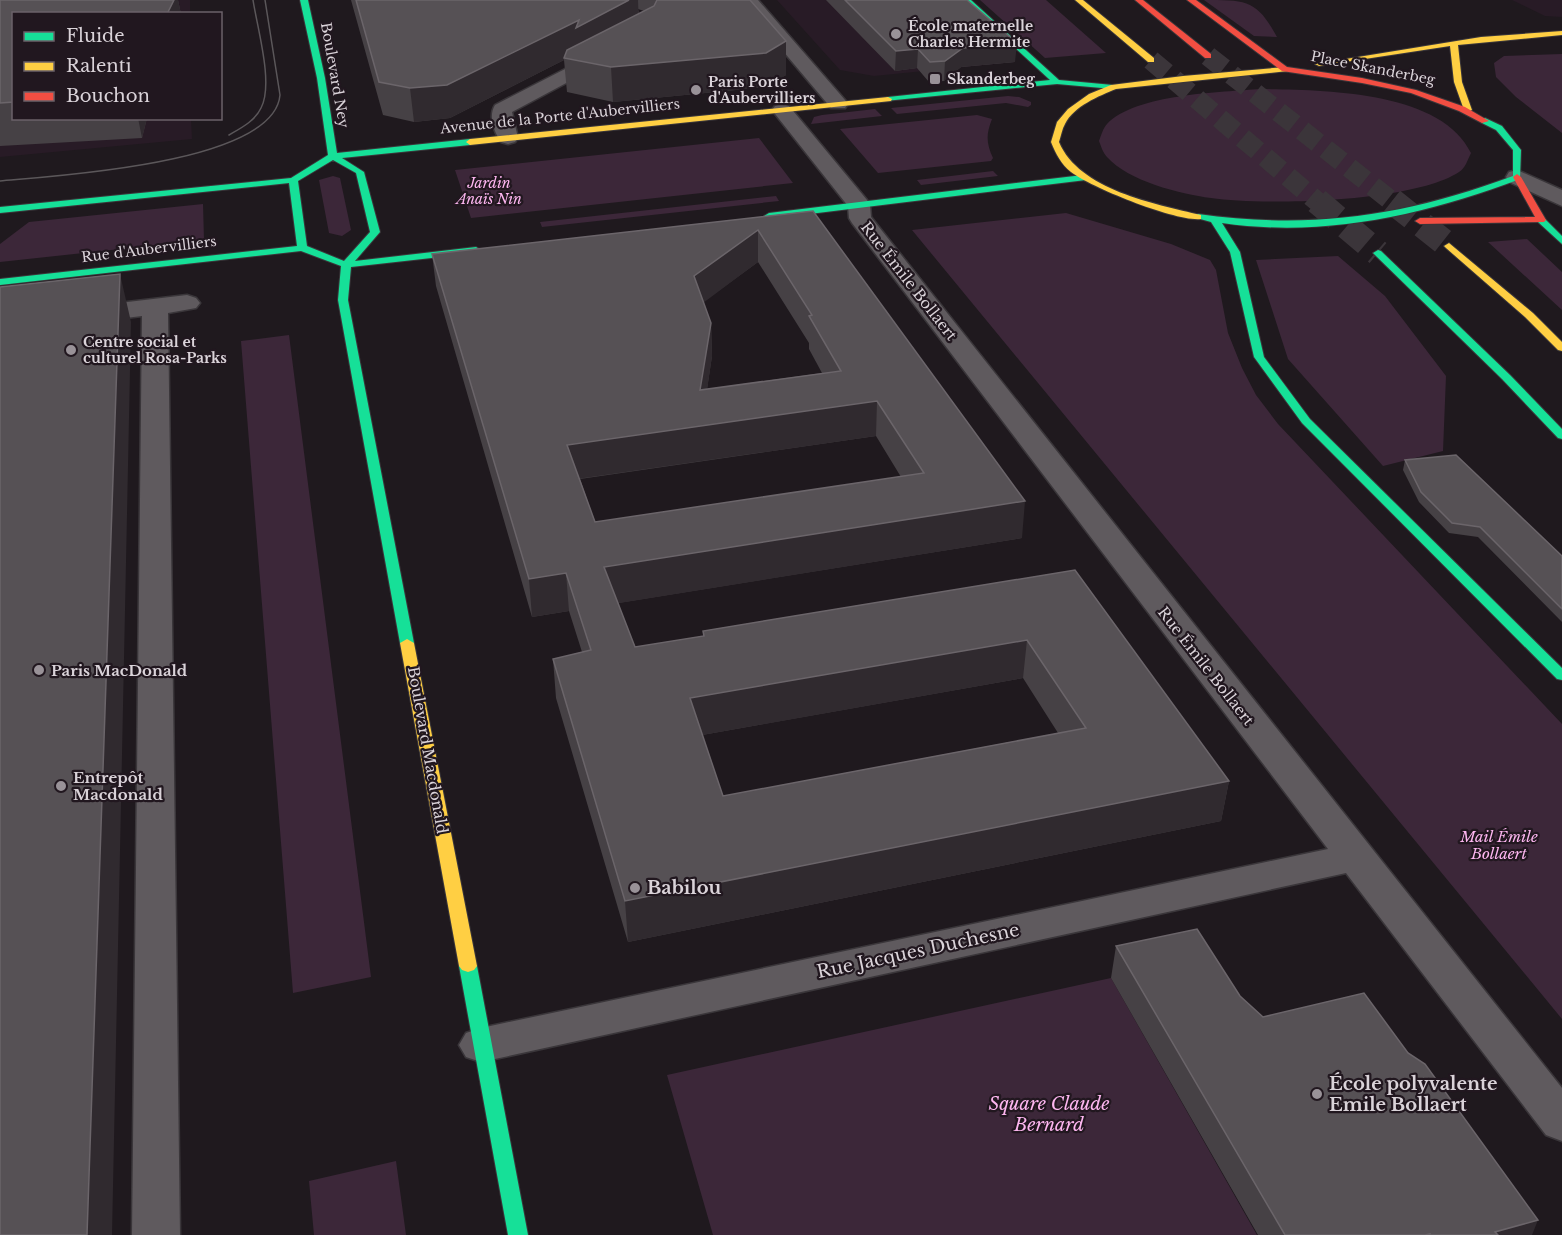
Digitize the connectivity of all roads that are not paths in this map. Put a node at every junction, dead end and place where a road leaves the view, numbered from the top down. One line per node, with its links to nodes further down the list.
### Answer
1 (304, 0): 20 (main road, Boulevard Ney)
2 (749, 0): 16 (street)
3 (967, 0): 13 (main road)
4 (1079, 0): 11 (main road)
5 (1139, 0): 10 (main road)
6 (1191, 0): 12 (main road)
7 (1562, 33): 9 (main road)
8 (627, 43): 19 (street)
9 (1454, 44): 12 (main road); 18 (main road)
10 (1208, 56)
11 (1151, 60)
12 (1285, 69): 14 (main road, Place Skanderbeg); 18 (main road, Place Skanderbeg)
13 (1057, 82): 14 (main road, Avenue de la Porte d'Aubervilliers); 15 (main road); 16 (main road, Avenue de la Porte d'Aubervilliers)
14 (1113, 87): 15 (main road, Place Skanderbeg)
15 (1083, 103): 22 (main road, Place Skanderbeg)
16 (838, 104): 17 (main road, Avenue de la Porte d'Aubervilliers)
17 (782, 110): 19 (main road, Avenue de la Porte d'Aubervilliers); 25 (street, Rue Émile Bollaert)
18 (1468, 110): 21 (main road, Place Skanderbeg)
19 (508, 138): 20 (main road, Avenue de la Porte d'Aubervilliers)
20 (333, 156): 23 (main road); 36 (main road)
21 (1517, 177): 24 (street); 28 (main road); 30 (main road, Place Skanderbeg)
22 (1083, 178): 25 (main road); 29 (main road, Place Skanderbeg)
23 (293, 180): 26 (main road); 33 (main road)
24 (1562, 199)
25 (859, 205): 27 (main road); 42 (street, Rue Émile Bollaert)
26 (0, 210)
27 (751, 218)
28 (1552, 218): 30 (main road); 31 (main road)
29 (1215, 220): 30 (main road, Place Skanderbeg); 41 (main road)
30 (1370, 220)
31 (1562, 242)
32 (1449, 246): 39 (main road)
33 (302, 248): 36 (main road); 37 (main road, Rue d'Aubervilliers)
34 (492, 248): 36 (main road)
35 (1378, 253): 40 (main road)
36 (346, 265): 43 (main road, Boulevard Macdonald)
37 (0, 282)
38 (0, 325): 45 (street)
39 (1562, 348)
40 (1562, 436)
41 (1562, 676)
42 (1355, 857): 43 (street, Rue Jacques Duchesne); 44 (street, Rue Émile Bollaert)
43 (481, 1045): 46 (main road, Boulevard Macdonald)
44 (1562, 1122)
45 (156, 1235)
46 (518, 1235)

